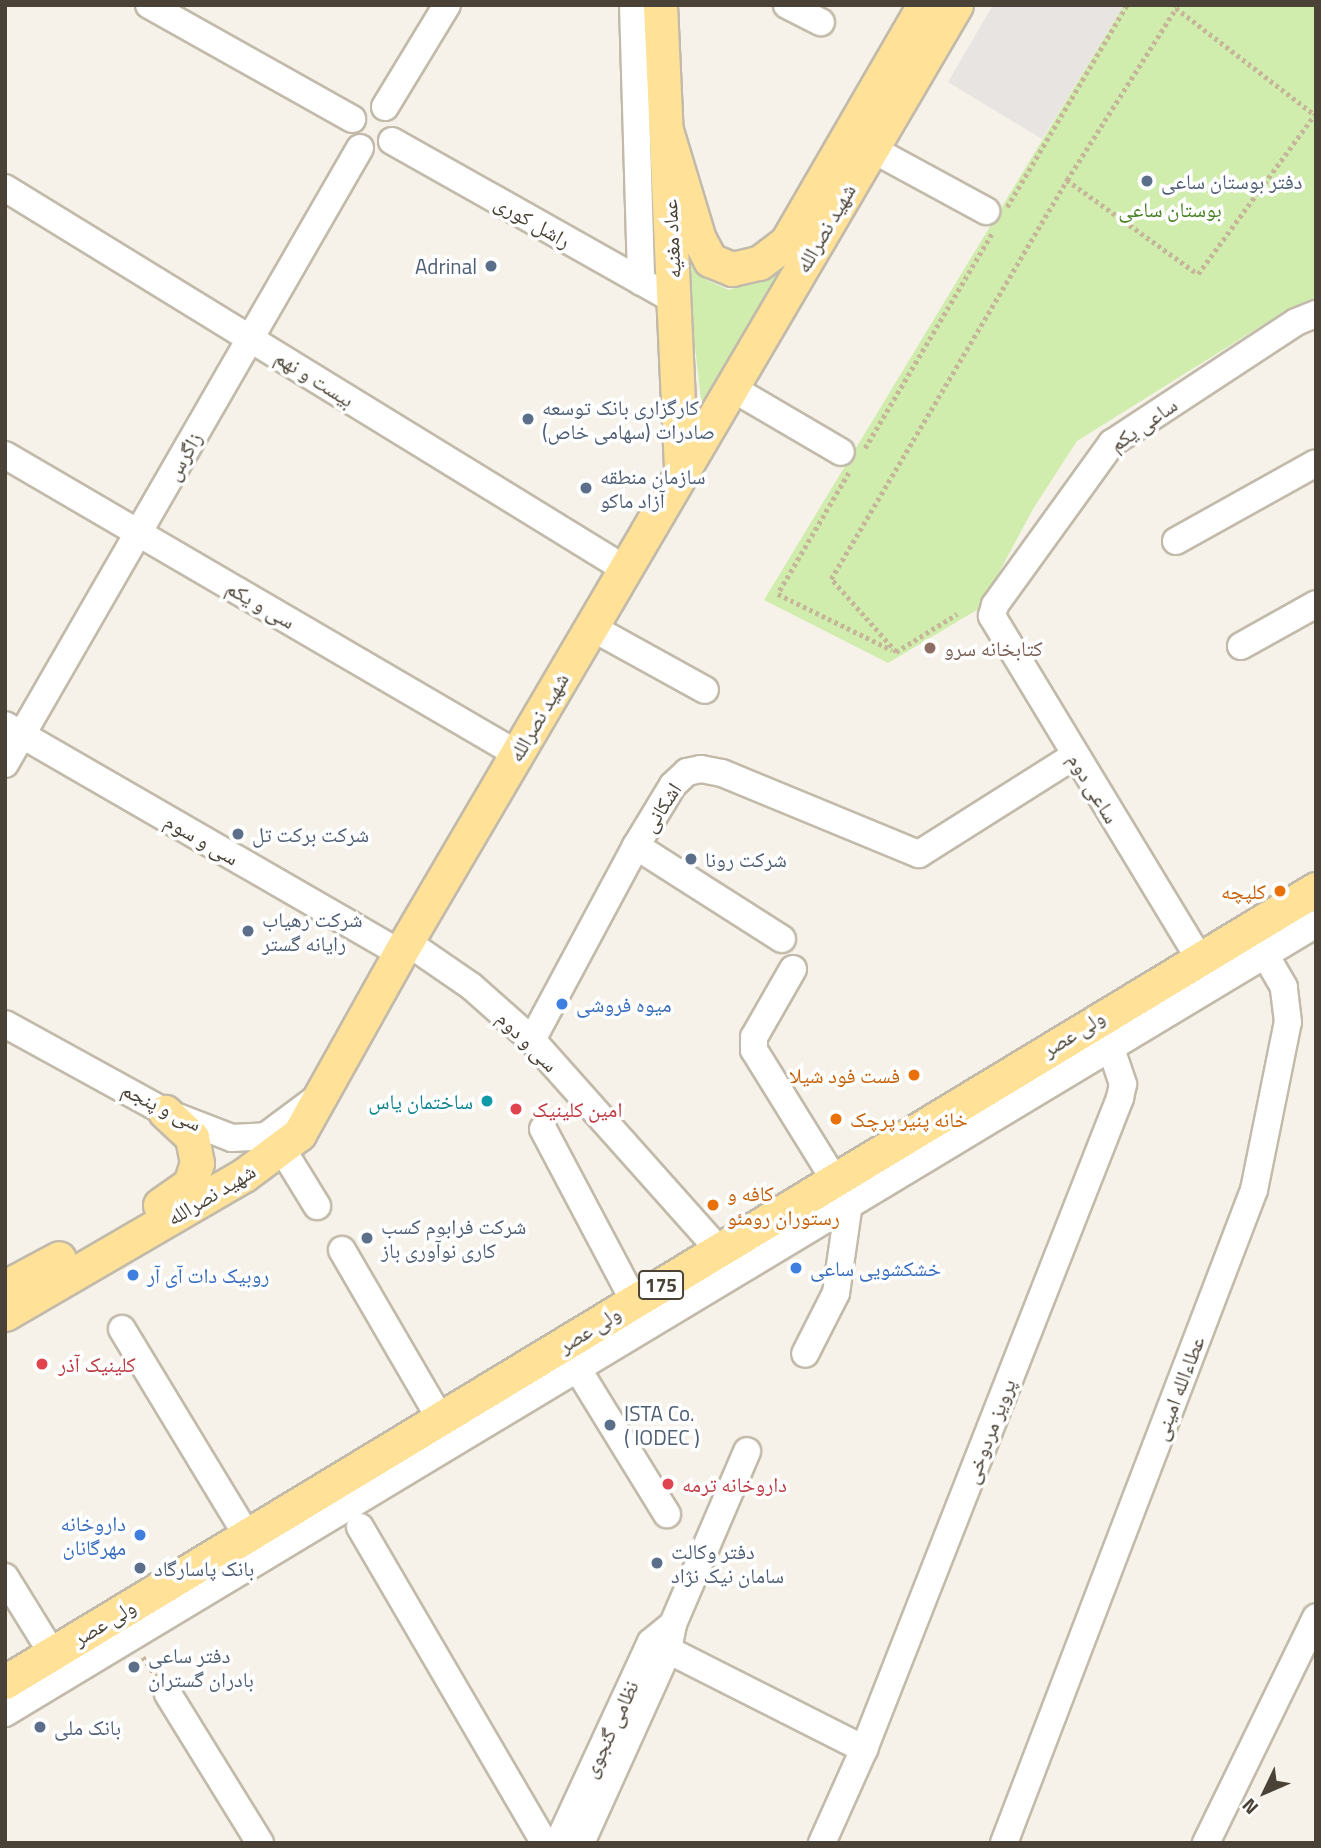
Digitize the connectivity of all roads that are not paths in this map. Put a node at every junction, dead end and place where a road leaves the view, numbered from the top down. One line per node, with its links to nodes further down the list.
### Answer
1 (149, 5): 11 (street)
2 (447, 5): 10 (street)
3 (633, 5): 18 (street, عماد مغنیه)
4 (660, 5): 12 (main road, عماد مغنیه)
5 (787, 5): 8 (street)
6 (924, 5): 9 (main road, شهید نصرالله)
7 (956, 5): 9 (main road, شهید نصرالله)
8 (821, 22)
9 (905, 65): 12 (main road, شهید نصرالله); 15 (main road, شهید نصرالله)
10 (386, 107): 11 (street); 13 (street)
11 (352, 119): 14 (street)
12 (666, 130): 19 (main road, عماد مغنیه)
13 (392, 141): 14 (street); 18 (street, راشل کوری)
14 (360, 148): 21 (street, زاگرس)
15 (872, 149): 17 (street); 22 (main road, شهید نصرالله)
16 (5, 188): 21 (street, بیست و نهم)
17 (997, 214)
18 (641, 282): 19 (street, راشل کوری)
19 (674, 300): 26 (main road, عماد مغنیه)
20 (1316, 314): 31 (street, ساعی یکم)
21 (250, 338): 27 (street, زاگرس); 29 (street, بیست و نهم)
22 (732, 388): 24 (street); 26 (main road, شهید نصرالله)
23 (5, 455): 27 (street, سی و یکم)
24 (853, 455)
25 (1316, 463): 28 (street)
26 (681, 474): 29 (main road, شهید نصرالله)
27 (138, 533): 35 (street, زاگرس); 36 (street, سی و یکم)
28 (1176, 541)
29 (625, 569): 32 (main road, شهید نصرالله)
30 (1316, 604): 33 (street)
31 (992, 616): 37 (street, ساعی دوم)
32 (591, 627): 34 (street); 36 (main road, شهید نصرالله)
33 (1241, 646)
34 (705, 690)
35 (14, 730): 38 (street, زاگرس); 44 (street, سی و سوم)
36 (517, 754): 44 (main road, شهید نصرالله)
37 (1074, 755): 39 (street, اشکانی); 45 (street, ساعی دوم)
38 (5, 764)
39 (636, 846): 42 (street); 49 (street, اشکانی)
40 (1316, 889): 43 (main road, ولی عصر / 175)
41 (1316, 924): 43 (street)
42 (782, 939)
43 (1257, 941): 45 (main road, ولی عصر / 175); 48 (street); 83 (street, عطاءالله امینی)
44 (403, 948): 49 (street, سی و دوم); 50 (main road, شهید نصرالله)
45 (1199, 958): 48 (main road, ولی عصر / 175)
46 (793, 969): 54 (street)
47 (5, 1024): 51 (street, سی و پنجم)
48 (1105, 1031): 54 (main road, ولی عصر / 175); 77 (street, پرویز مردوخی)
49 (532, 1040): 57 (street, سی و دوم)
50 (318, 1097): 51 (street, سی و پنجم); 53 (main road, شهید نصرالله)
51 (165, 1112): 58 (main road, شهید نصرالله)
52 (543, 1129): 59 (street)
53 (282, 1149): 55 (street); 60 (main road, شهید نصرالله)
54 (843, 1191): 57 (main road, ولی عصر / 175); 62 (street); 63 (street)
55 (317, 1206)
56 (342, 1250): 64 (street)
57 (719, 1250): 59 (main road, ولی عصر / 175)
58 (5, 1287)
59 (634, 1301): 63 (main road, ولی عصر / 175)
60 (5, 1314)
61 (122, 1329): 68 (street)
62 (805, 1354)
63 (570, 1357): 64 (main road, ولی عصر / 175); 66 (street); 76 (street)
64 (441, 1420): 68 (main road, ولی عصر / 175)
65 (747, 1451): 71 (street, نظامی گنجوی)
66 (667, 1514)
67 (360, 1527): 79 (street)
68 (247, 1535): 73 (main road, ولی عصر / 175)
69 (5, 1577): 73 (street)
70 (1316, 1617): 84 (street)
71 (673, 1624): 72 (street, نظامی گنجوی); 80 (street, نظامی گنجوی)
72 (668, 1650): 77 (street); 81 (street, نظامی گنجوی)
73 (52, 1653): 74 (main road, ولی عصر / 175)
74 (5, 1682)
75 (168, 1693): 78 (street)
76 (5, 1713)
77 (864, 1749): 82 (street, پرویز مردوخی)
78 (260, 1843)
79 (545, 1843)
80 (558, 1843)
81 (581, 1843)
82 (822, 1843)
83 (1004, 1843)
84 (1206, 1843)

